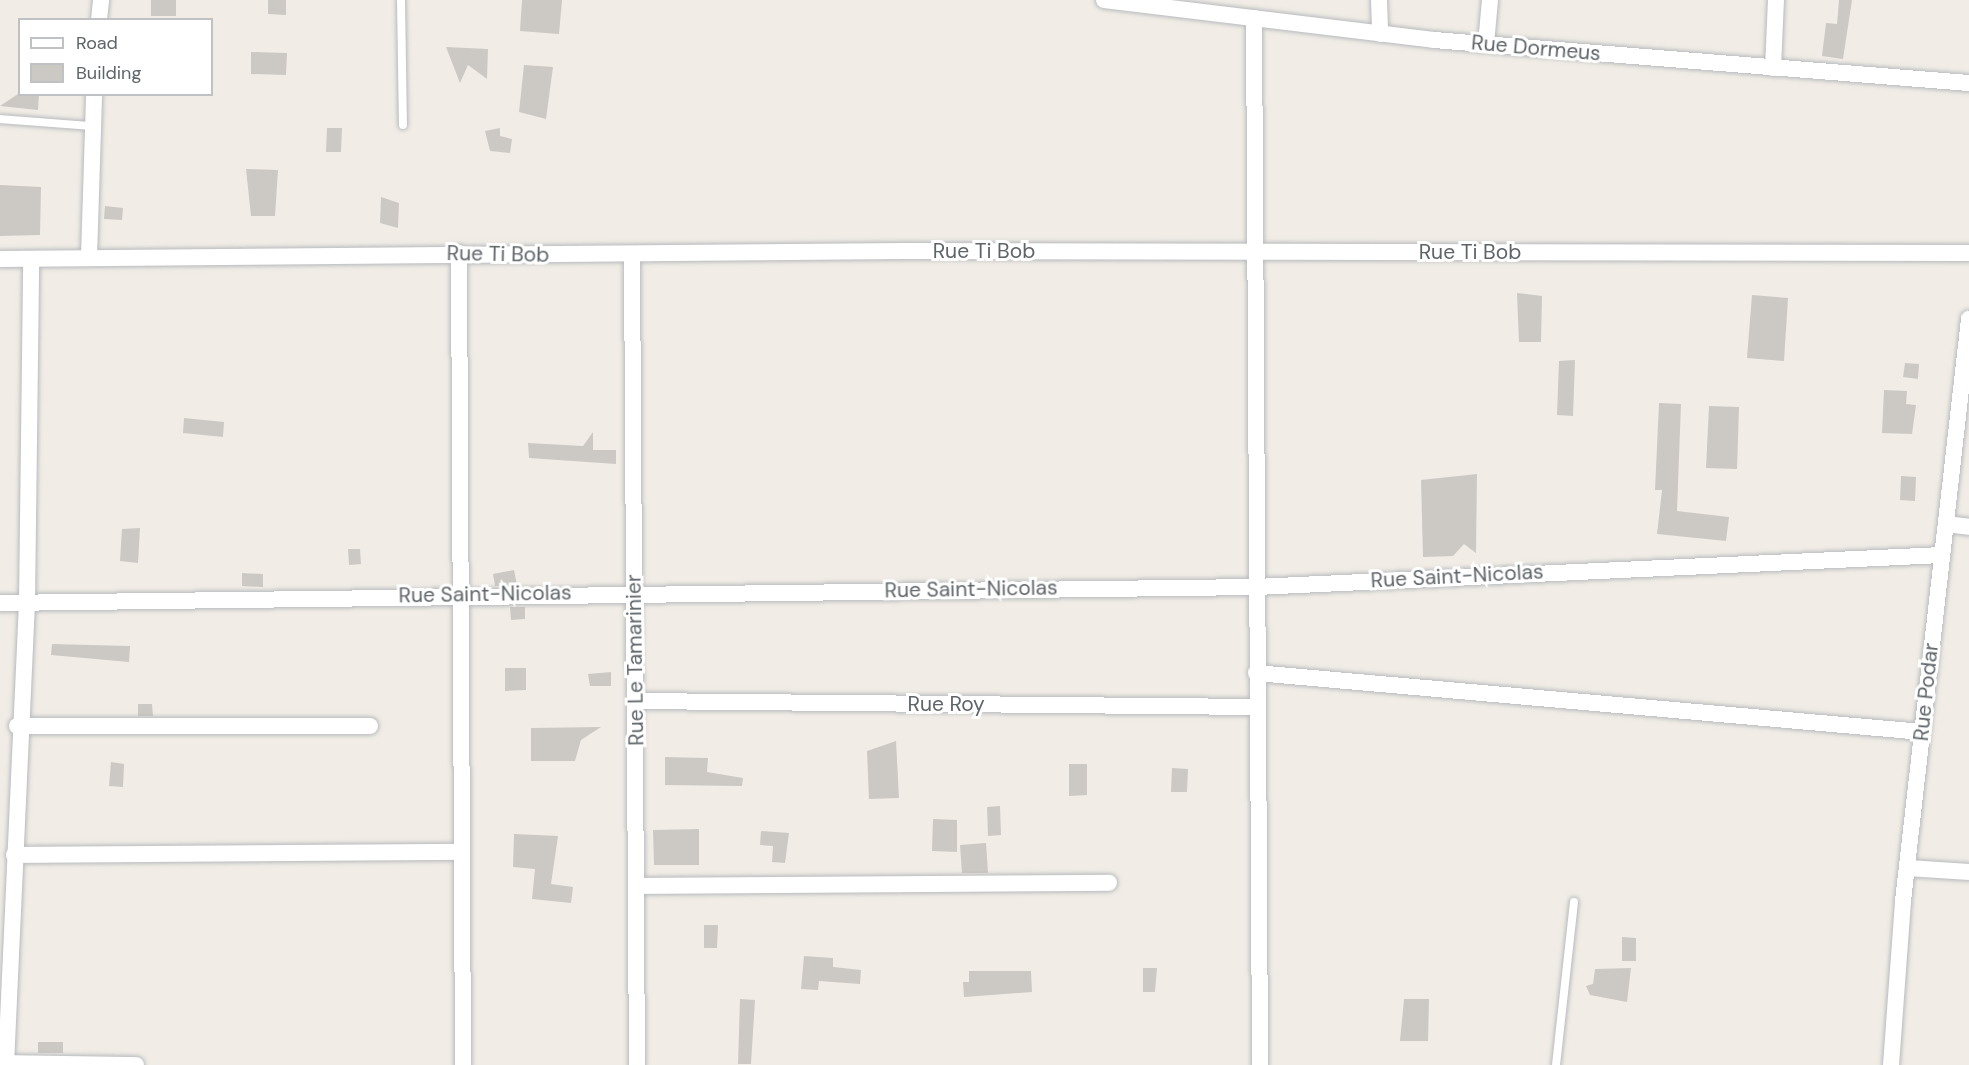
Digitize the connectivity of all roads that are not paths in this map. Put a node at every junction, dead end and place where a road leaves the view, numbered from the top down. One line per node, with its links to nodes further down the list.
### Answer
1 (100, 0): 7 (street)
2 (401, 0): 15 (lane)
3 (1104, 0): 8 (street, Rue Dormeus)
4 (1379, 0): 9 (street)
5 (1490, 0): 10 (street)
6 (1776, 0): 11 (street)
7 (99, 18)
8 (1254, 18): 9 (street, Rue Dormeus); 17 (street)
9 (1380, 34): 10 (street, Rue Dormeus)
10 (1486, 44): 11 (street, Rue Dormeus)
11 (1773, 68): 12 (street, Rue Dormeus)
12 (1969, 83)
13 (94, 96): 16 (street)
14 (0, 119): 16 (lane)
15 (402, 125)
16 (92, 126): 21 (street)
17 (1255, 251): 19 (street, Rue Ti Bob); 20 (street, Rue Ti Bob); 28 (street)
18 (459, 253): 20 (street, Rue Ti Bob); 21 (street, Rue Ti Bob); 30 (street)
19 (1969, 254)
20 (632, 256): 29 (street, Rue Le Tamarinier)
21 (89, 257): 23 (street, Rue Ti Bob)
22 (0, 259): 23 (street, Rue Ti Bob)
23 (31, 259): 32 (street)
24 (1969, 319): 25 (street, Rue Podar)
25 (1946, 524): 26 (street); 27 (street, Rue Podar)
26 (1969, 527)
27 (1942, 555): 28 (street, Rue Saint-Nicolas); 38 (street, Rue Podar)
28 (1256, 587): 29 (street, Rue Saint-Nicolas); 33 (street)
29 (635, 592): 30 (street, Rue Saint-Nicolas); 34 (street, Rue Le Tamarinier)
30 (461, 594): 32 (street, Rue Saint-Nicolas); 39 (street)
31 (0, 603): 32 (street, Rue Saint-Nicolas)
32 (27, 603): 36 (street)
33 (1256, 674): 35 (street); 38 (street)
34 (636, 701): 35 (street, Rue Roy); 44 (street, Rue Le Tamarinier)
35 (1256, 707): 51 (street)
36 (17, 726): 37 (street); 40 (street)
37 (370, 726)
38 (1922, 732): 41 (street, Rue Podar)
39 (462, 852): 40 (street); 49 (street)
40 (14, 855): 46 (street)
41 (1908, 868): 42 (street); 53 (street, Rue Podar)
42 (1969, 872)
43 (1109, 883): 44 (street)
44 (636, 886): 50 (street, Rue Le Tamarinier)
45 (1574, 902): 52 (lane)
46 (5, 983): 47 (street)
47 (7, 1064): 48 (street)
48 (136, 1065)
49 (463, 1065)
50 (637, 1065)
51 (1260, 1065)
52 (1556, 1065)
53 (1891, 1065)

